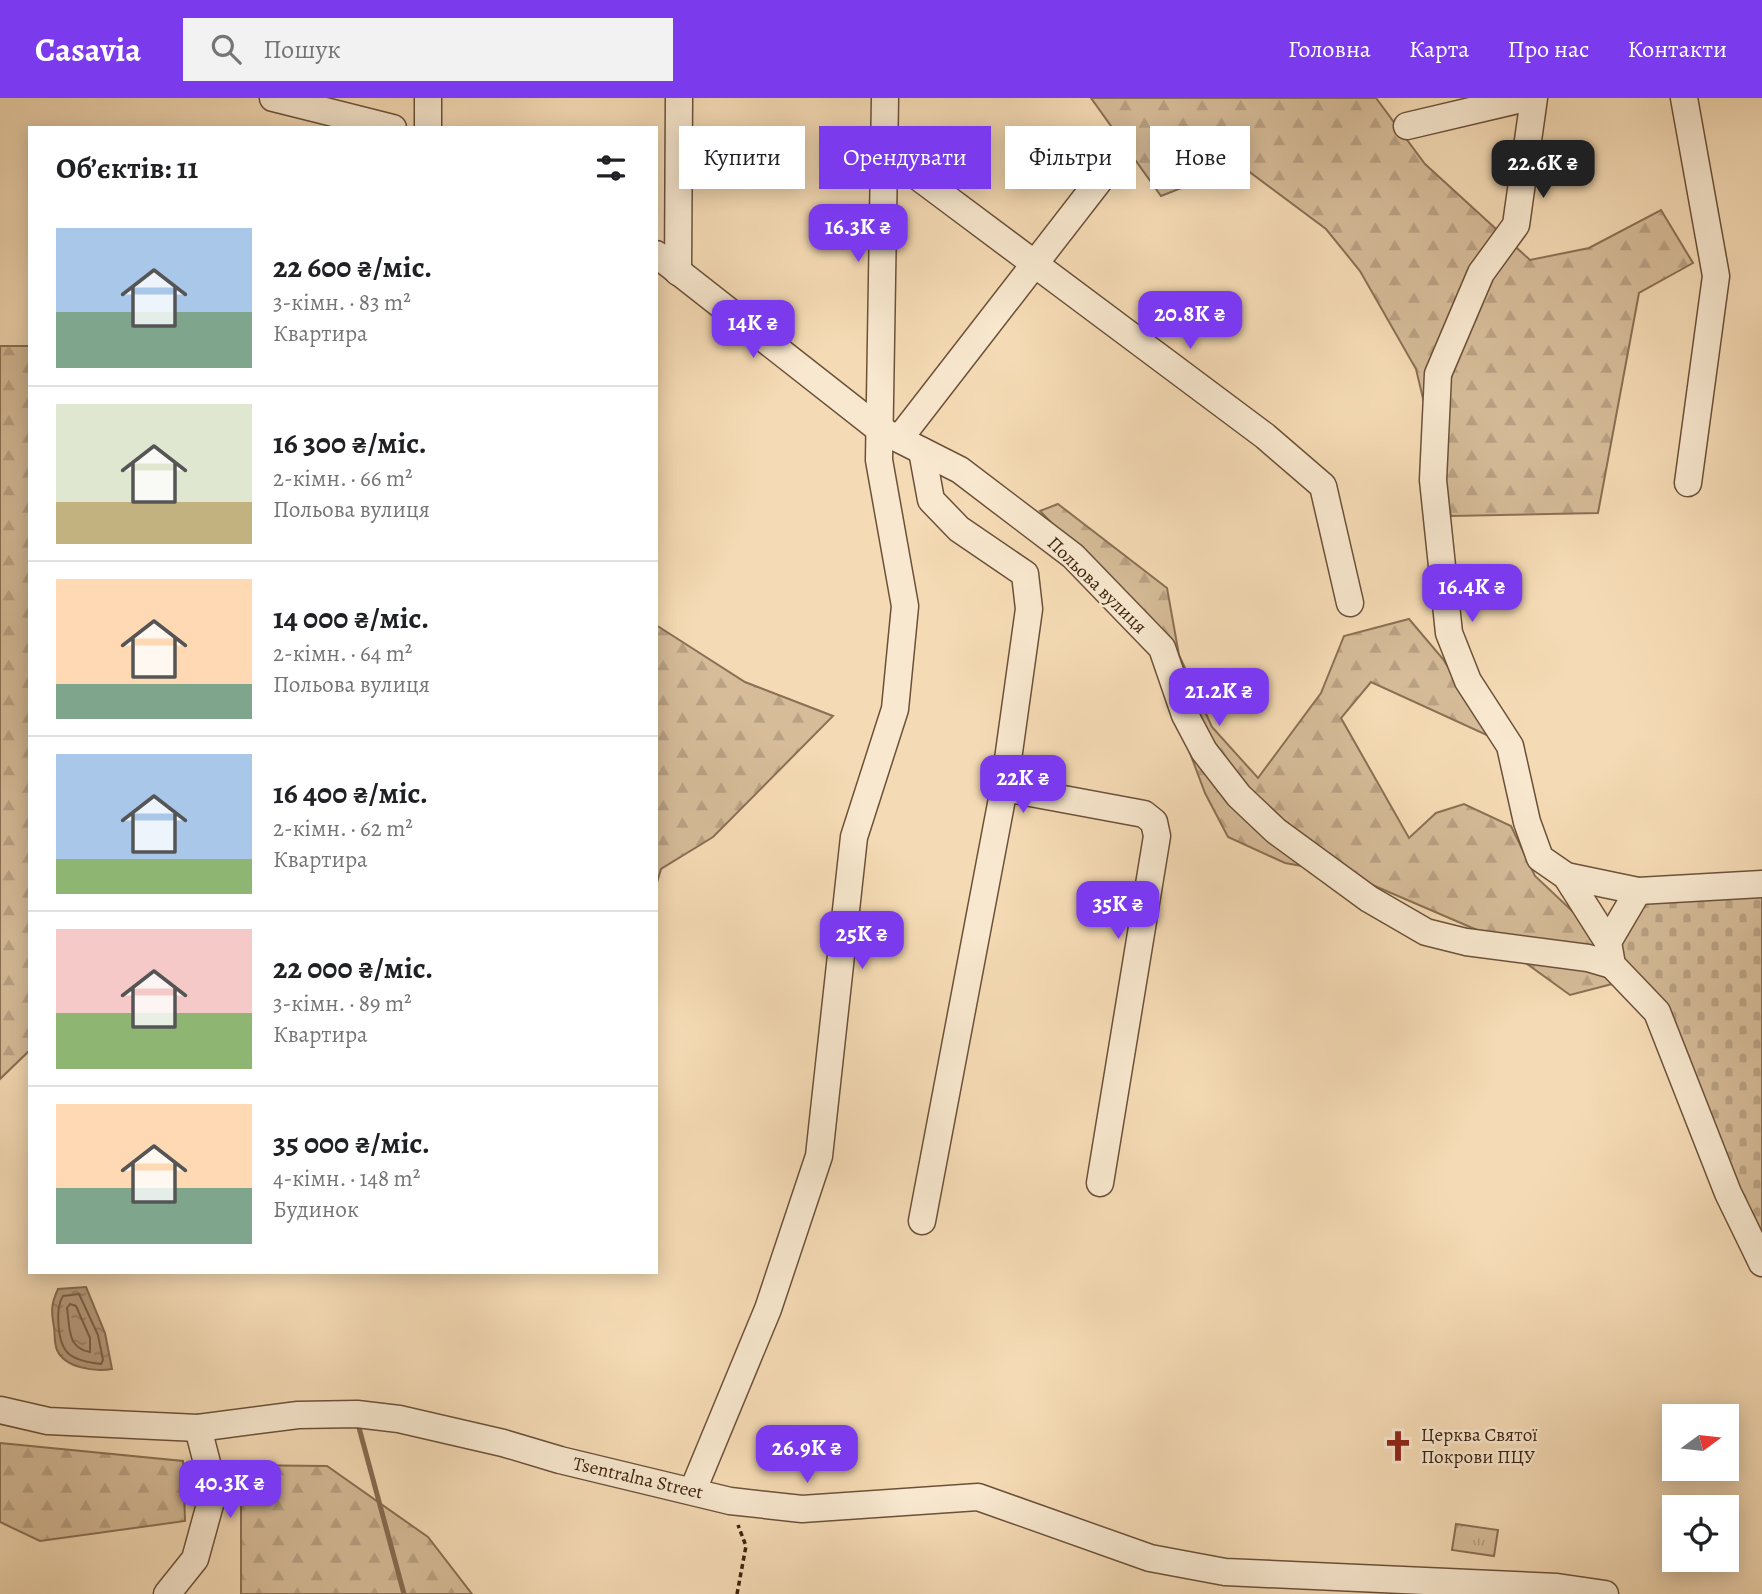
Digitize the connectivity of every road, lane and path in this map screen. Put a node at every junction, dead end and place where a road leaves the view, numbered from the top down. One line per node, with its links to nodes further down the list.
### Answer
1 (273, 98): 8 (street)
2 (428, 98): 9 (street)
3 (680, 98): 15 (street)
4 (885, 98): 16 (street)
5 (1526, 98): 10 (street)
6 (1534, 98): 20 (street)
7 (1684, 98): 17 (street)
8 (385, 126)
9 (428, 126)
10 (1407, 126)
11 (934, 189): 14 (street)
12 (1093, 189): 14 (street)
13 (658, 256): 15 (street, Польова вулиця)
14 (1034, 266): 16 (street); 18 (street)
15 (678, 272): 16 (street, Польова вулиця)
16 (900, 440): 19 (street); 23 (street, Польова вулиця); 29 (street)
17 (1688, 483)
18 (1350, 603)
19 (1004, 788): 24 (street); 25 (street)
20 (1566, 876): 22 (street); 23 (street)
21 (1762, 884): 22 (street)
22 (1638, 891): 23 (street)
23 (1610, 954): 26 (street)
24 (1100, 1183)
25 (922, 1221)
26 (1762, 1263)
27 (0, 1410): 28 (street, Tsentralna Street)
28 (198, 1428): 29 (street, Tsentralna Street); 31 (street)
29 (693, 1490): 30 (street, Tsentralna Street)
30 (730, 1501): 32 (path); 33 (street, Tsentralna Street)
31 (167, 1594)
32 (737, 1594)
33 (1605, 1594)

